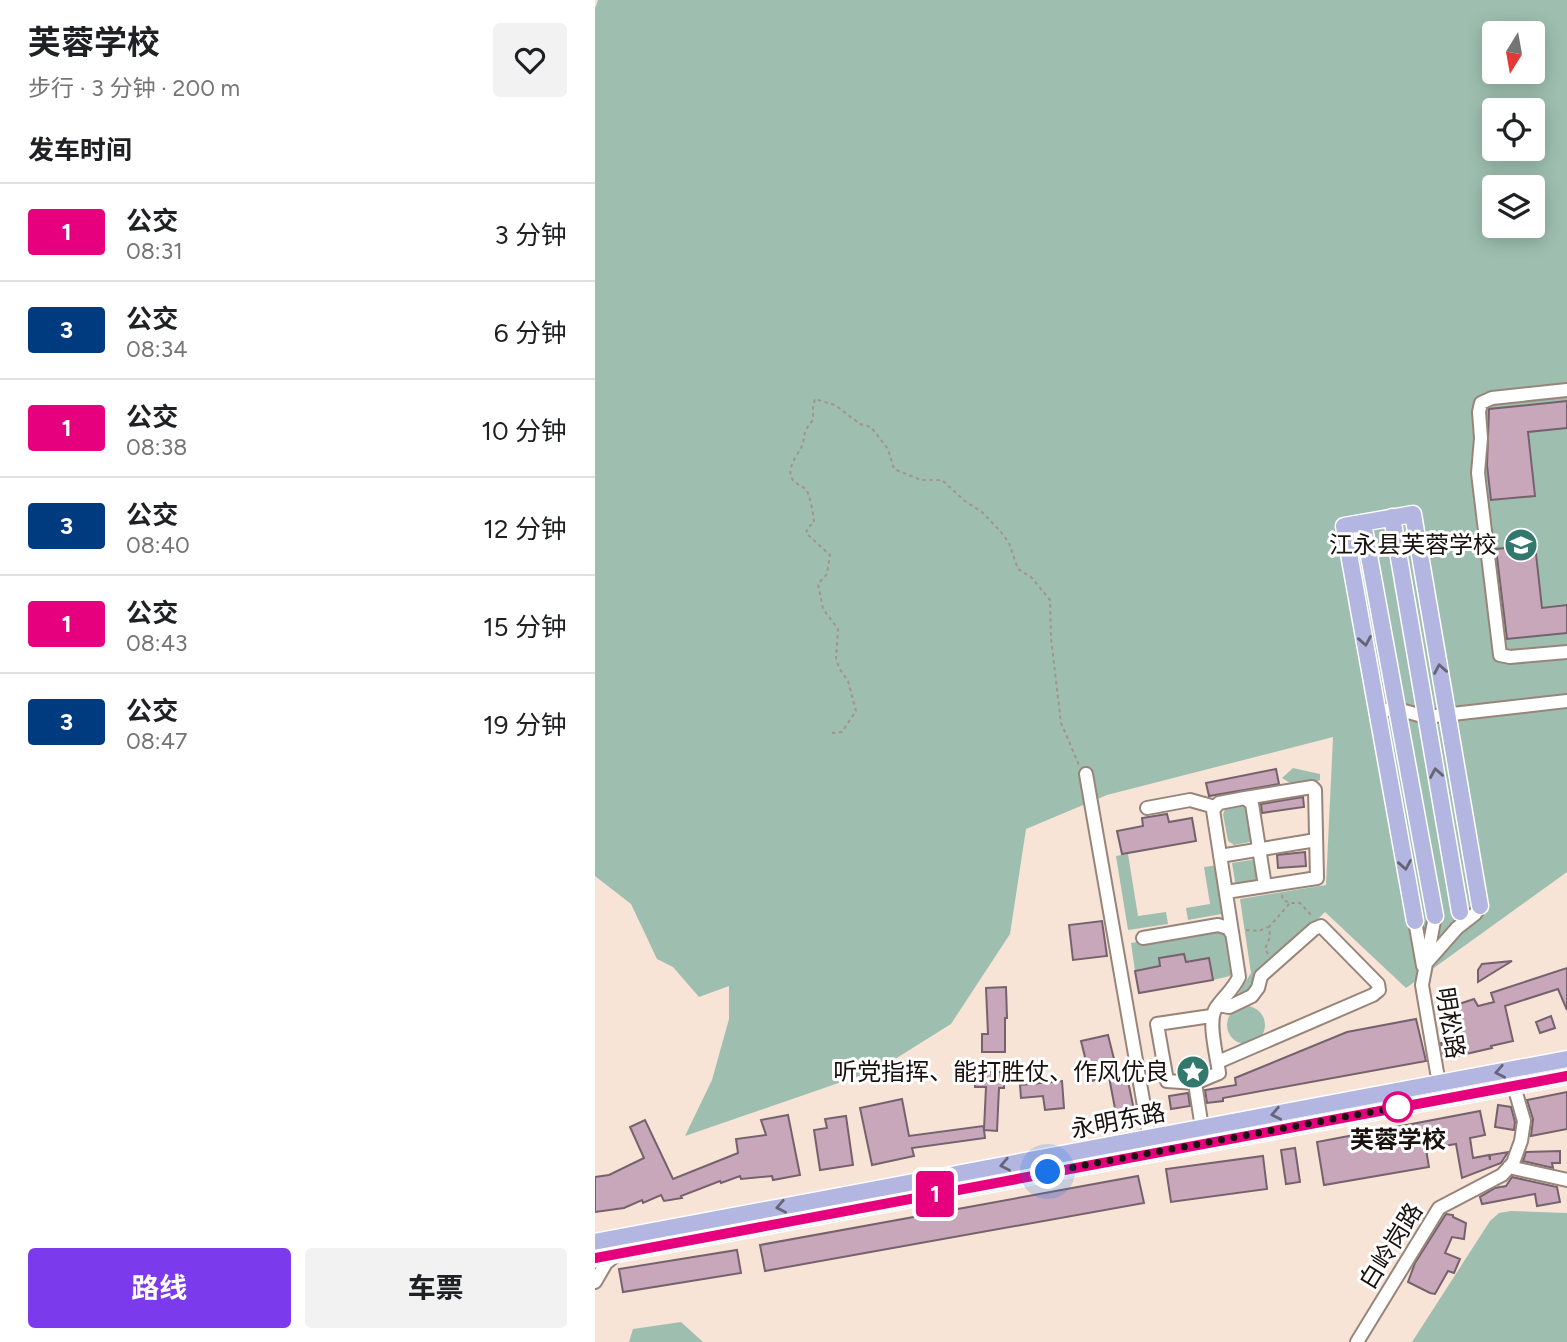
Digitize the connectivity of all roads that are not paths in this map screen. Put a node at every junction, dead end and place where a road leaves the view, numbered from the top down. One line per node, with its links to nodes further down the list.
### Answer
1 (1567, 390): 7 (street)
2 (1392, 517): 3 (main road); 4 (main road); 6 (main road)
3 (1364, 530): 5 (main road); 5 (main road); 9 (main road)
4 (1422, 564): 6 (main road); 11 (main road, one-way to 4)
5 (1358, 600): 10 (main road, one-way to 10)
6 (1413, 638): 12 (main road)
7 (1567, 652)
8 (1567, 701): 11 (street)
9 (1397, 709): 10 (street); 12 (street); 26 (main road)
10 (1378, 711): 27 (main road, one-way to 27)
11 (1447, 714): 12 (street); 19 (main road)
12 (1426, 717): 21 (main road, one-way to 12)
13 (1086, 774): 40 (street)
14 (1245, 798): 15 (street); 17 (street); 18 (street)
15 (1215, 807): 16 (street); 20 (street)
16 (1147, 808)
17 (1316, 840): 18 (street); 22 (street)
18 (1260, 850): 20 (street); 22 (street)
19 (1471, 855): 21 (main road); 24 (main road)
20 (1220, 856): 23 (street)
21 (1453, 871): 25 (main road)
22 (1265, 886): 23 (street)
23 (1226, 892): 28 (street)
24 (1480, 906): 29 (street, 明松路)
25 (1460, 912): 29 (street, 明松路)
26 (1435, 916): 31 (street, 明松路)
27 (1415, 921): 31 (street, 明松路)
28 (1232, 930): 30 (street); 32 (street)
29 (1453, 932): 31 (street, 明松路)
30 (1143, 938)
31 (1425, 967): 37 (street, 明松路)
32 (1214, 1011): 34 (street); 34 (street); 36 (street)
33 (1567, 1059): 37 (main road, 永明东路, one-way to 37)
34 (1218, 1062): 36 (street)
35 (1567, 1076): 38 (main road, 永明东路)
36 (1195, 1083): 39 (street)
37 (1439, 1084): 39 (main road, 永明东路, one-way to 39)
38 (1514, 1086): 40 (main road, 永明东路); 41 (street)
39 (1202, 1128): 40 (main road, 永明东路)
40 (1151, 1146): 43 (main road, 永明东路, one-way to 43); 44 (main road, 永明东路)
41 (1509, 1167): 42 (street); 47 (street, 白岭岗路)
42 (1567, 1180)
43 (595, 1242)
44 (619, 1253): 45 (main road, 永明东路); 46 (street)
45 (595, 1258)
46 (596, 1278)
47 (1357, 1342)

